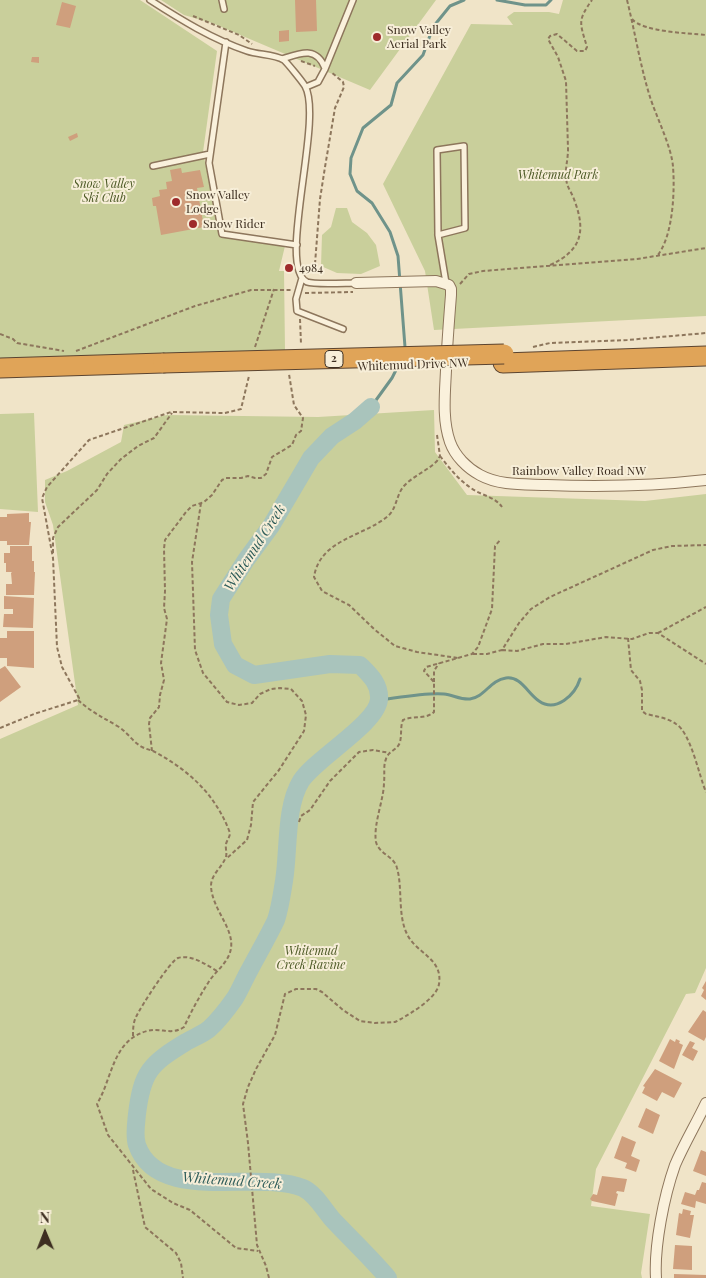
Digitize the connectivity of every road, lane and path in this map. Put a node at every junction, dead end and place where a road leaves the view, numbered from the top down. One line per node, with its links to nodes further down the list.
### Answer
1 (150, 0): 10 (lane)
2 (222, 0): 6 (lane)
3 (353, 0): 13 (lane)
4 (592, 0): 22 (path)
5 (626, 0): 8 (path)
6 (224, 9)
7 (190, 15): 11 (path)
8 (631, 18): 9 (path); 20 (path)
9 (706, 35)
10 (226, 42): 12 (lane); 15 (lane)
11 (254, 46)
12 (285, 58): 13 (path); 13 (lane); 14 (lane)
13 (325, 69): 14 (lane); 21 (path)
14 (306, 87): 18 (lane)
15 (210, 154): 16 (lane); 18 (lane)
16 (153, 166)
17 (438, 235): 17 (lane); 24 (lane)
18 (297, 245): 23 (lane)
19 (706, 248): 20 (path)
20 (657, 256): 22 (path)
21 (315, 264)
22 (550, 265): 25 (path)
23 (302, 278): 26 (lane); 28 (lane)
24 (441, 282): 26 (street); 49 (street, Rainbow Valley Road NW)
25 (460, 284)
26 (356, 288): 28 (path)
27 (274, 289): 28 (path); 32 (path); 33 (path)
28 (299, 292): 29 (lane)
29 (300, 312): 30 (lane); 36 (path)
30 (343, 329)
31 (706, 333): 35 (path)
32 (0, 334)
33 (255, 347)
34 (706, 347): 40 (highway, Whitemud Drive NW / 2)
35 (526, 348)
36 (301, 350)
37 (66, 354): 38 (path)
38 (62, 356)
39 (706, 356): 40 (highway, Whitemud Drive NW / 2)
40 (504, 359): 43 (highway, Whitemud Drive NW / 2, bridge)
41 (293, 367): 50 (path)
42 (0, 368): 43 (highway, Whitemud Drive NW / 2)
43 (163, 368): 45 (highway, Whitemud Drive NW / 2)
44 (249, 374): 46 (path)
45 (0, 379)
46 (173, 412): 54 (path); 54 (path)
47 (437, 434): 48 (path)
48 (440, 456): 51 (path); 60 (path)
49 (706, 480)
50 (201, 503): 66 (path); 70 (path)
51 (502, 507)
52 (501, 539): 59 (path)
53 (706, 545): 58 (path)
54 (53, 558): 64 (path)
55 (706, 607): 56 (path)
56 (658, 633): 57 (path); 62 (path)
57 (628, 638): 58 (path); 68 (path)
58 (502, 650): 59 (path)
59 (472, 654): 60 (path)
60 (460, 659): 61 (path)
61 (438, 663): 63 (path); 63 (path)
62 (706, 664)
63 (434, 684): 67 (path)
64 (78, 700): 65 (path); 66 (path)
65 (0, 728)
66 (152, 751): 70 (path)
67 (390, 753): 69 (path); 75 (path)
68 (706, 792)
69 (299, 822)
70 (225, 860): 71 (path)
71 (218, 971): 72 (path); 72 (path)
72 (133, 1037): 74 (path)
73 (706, 1103): 78 (street)
74 (133, 1167): 75 (path); 76 (path)
75 (259, 1252): 77 (path)
76 (183, 1278)
77 (269, 1278)
78 (656, 1278)

